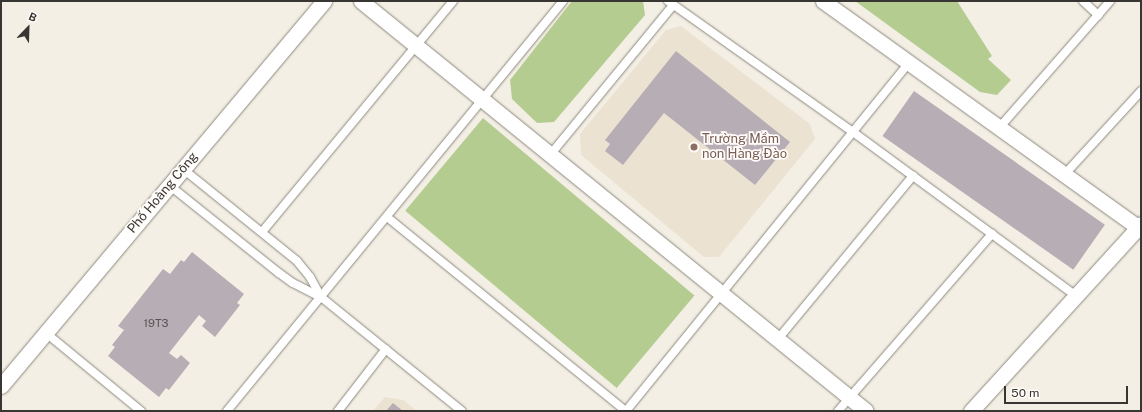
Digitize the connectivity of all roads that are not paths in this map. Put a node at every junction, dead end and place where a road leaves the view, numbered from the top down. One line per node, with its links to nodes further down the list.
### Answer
1 (324, 1): 17 (street, Phố Hoàng Công)
2 (362, 1): 10 (street)
3 (453, 1): 10 (lane)
4 (564, 1): 13 (lane)
5 (823, 1): 11 (street)
6 (1083, 1): 9 (lane)
7 (1110, 1): 9 (lane)
8 (670, 3): 15 (lane); 16 (lane)
9 (1098, 14): 14 (lane)
10 (416, 46): 13 (street); 23 (lane)
11 (909, 63): 14 (street); 15 (lane)
12 (1141, 91): 18 (lane)
13 (483, 100): 16 (street); 21 (lane)
14 (999, 128): 18 (street)
15 (853, 132): 19 (lane); 25 (lane)
16 (550, 155): 25 (street)
17 (183, 169): 20 (street, Phố Hoàng Công); 23 (lane)
18 (1065, 174): 22 (street)
19 (913, 176): 24 (lane); 29 (lane)
20 (169, 185): 27 (lane); 28 (street, Phố Hoàng Công)
21 (386, 217): 27 (lane); 37 (lane)
22 (1140, 226): 26 (street)
23 (262, 232): 27 (lane)
24 (992, 234): 26 (lane); 32 (lane)
25 (722, 294): 29 (street); 37 (lane)
26 (1076, 296): 40 (street)
27 (321, 297): 30 (lane); 34 (lane)
28 (46, 332): 31 (street, Phố Hoàng Công); 33 (lane)
29 (778, 339): 32 (street)
30 (386, 349): 35 (lane); 36 (lane)
31 (1, 386)
32 (850, 398): 38 (lane); 39 (street)
33 (141, 411)
34 (227, 411)
35 (338, 411)
36 (462, 411)
37 (626, 411)
38 (838, 411)
39 (866, 411)
40 (971, 411)

